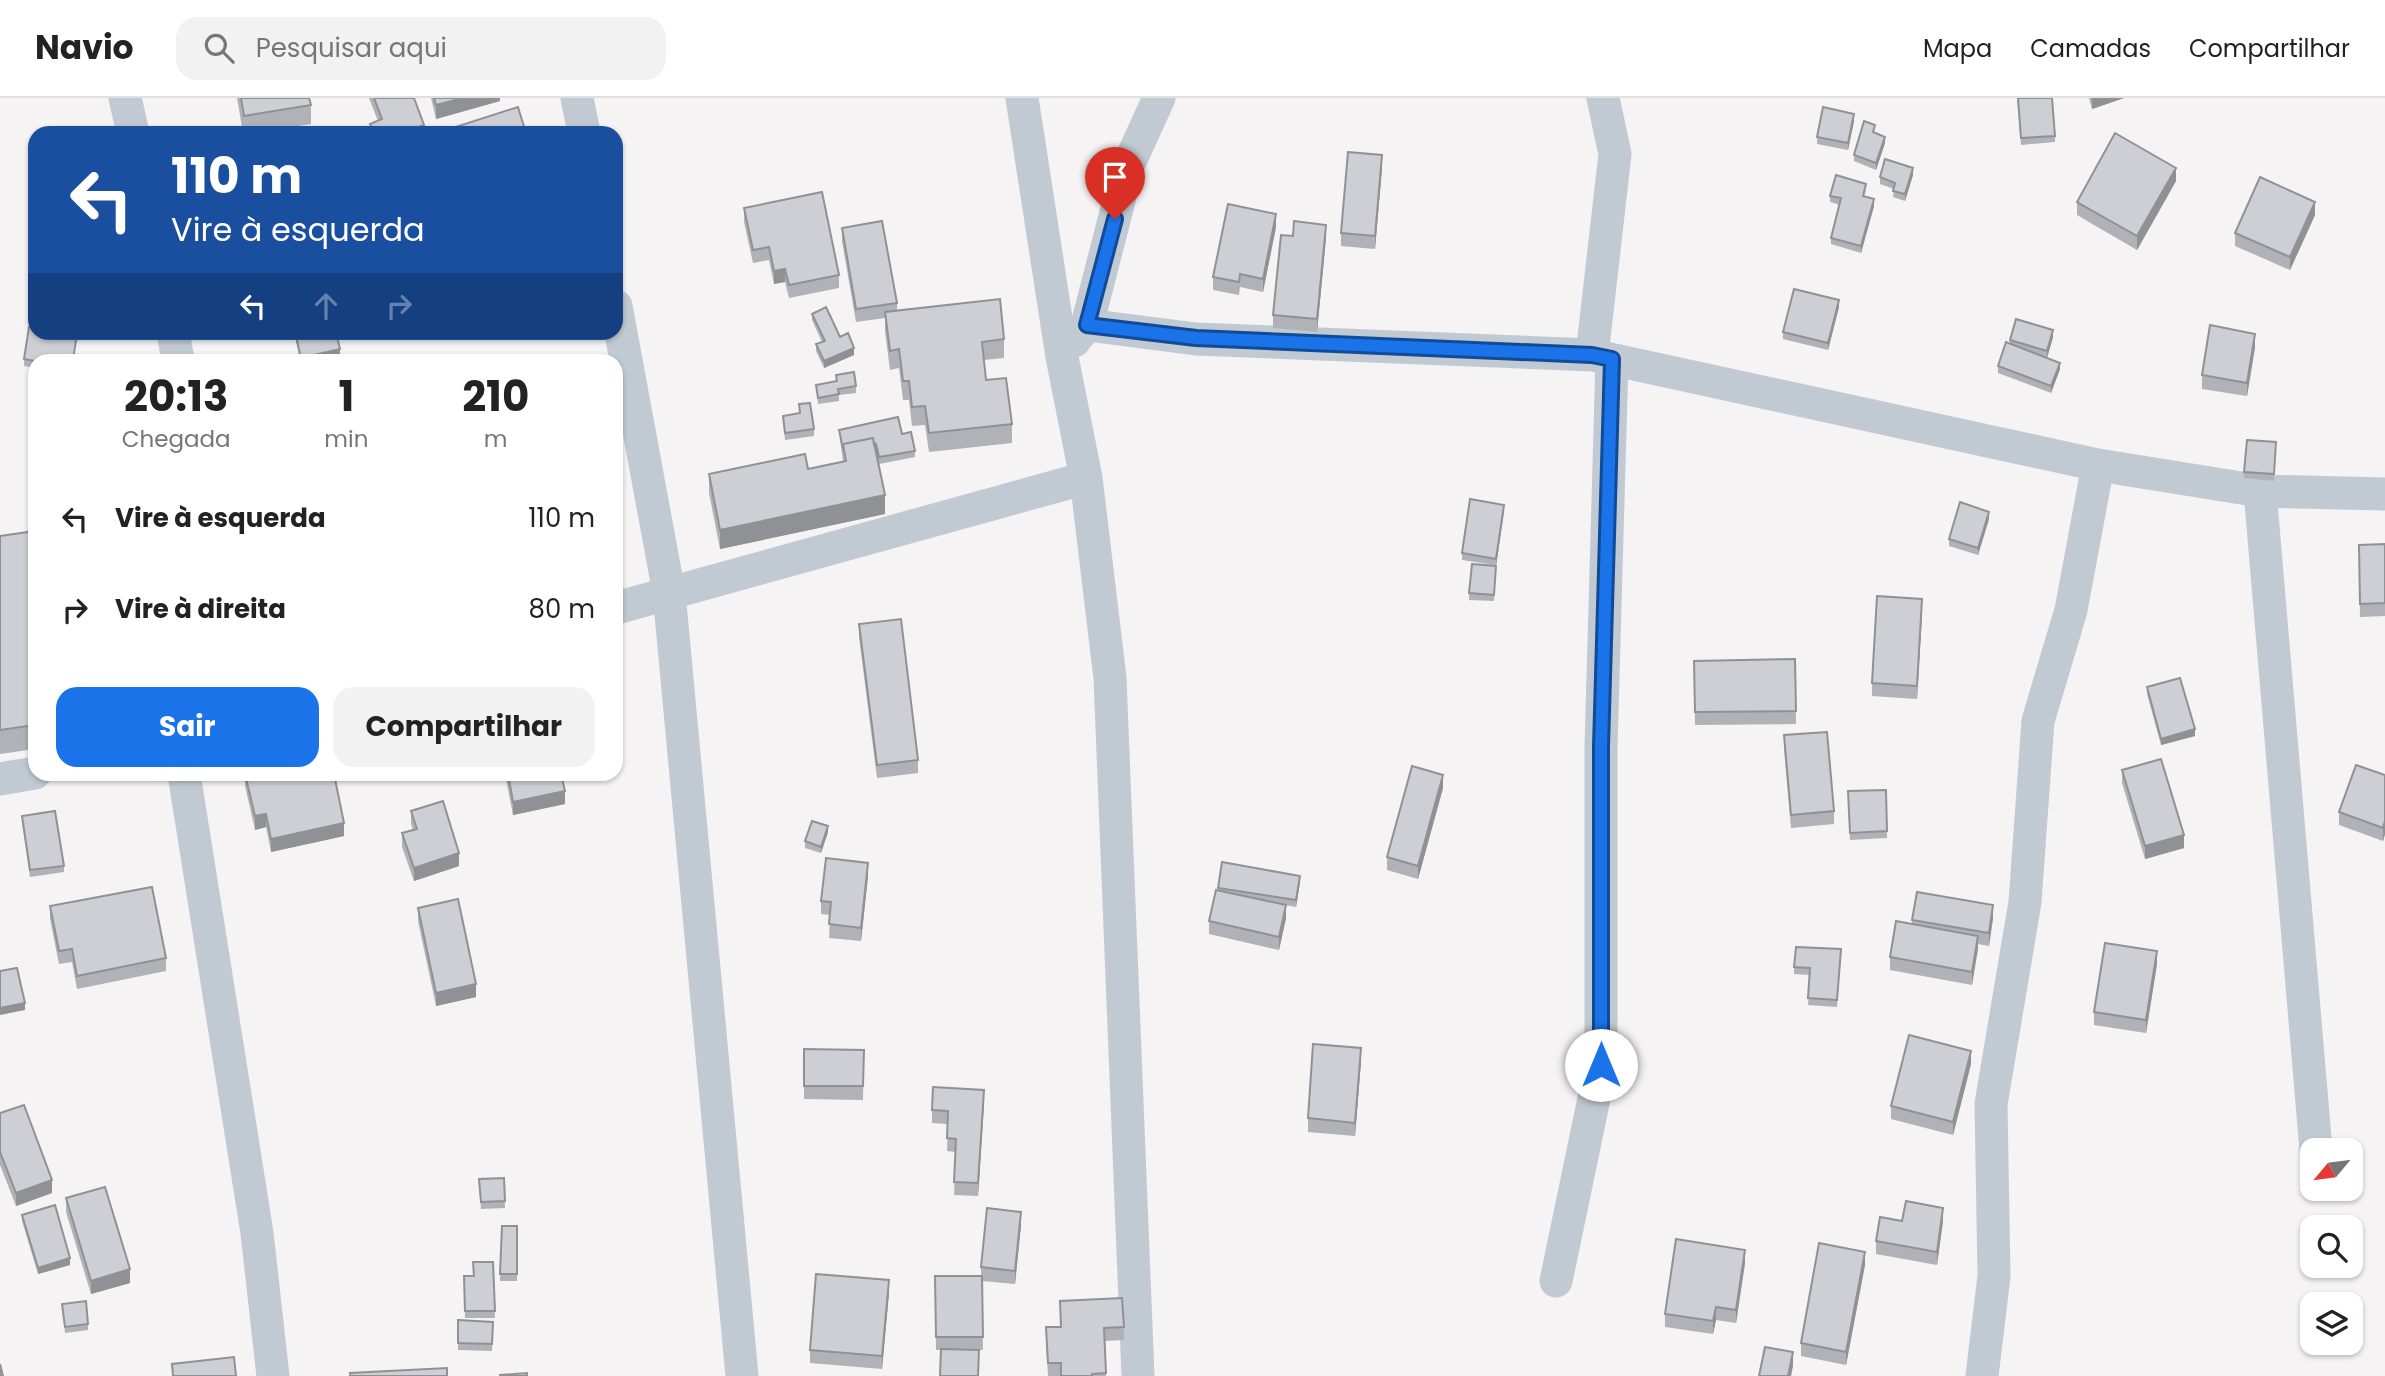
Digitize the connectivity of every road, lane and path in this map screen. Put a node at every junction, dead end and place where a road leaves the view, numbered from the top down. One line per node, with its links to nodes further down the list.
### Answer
1 (125, 98): 6 (street)
2 (577, 98): 7 (street)
3 (1022, 98): 10 (street)
4 (1159, 98): 8 (street)
5 (1603, 98): 11 (street)
6 (131, 126)
7 (583, 126)
8 (1087, 325): 10 (street); 11 (street)
9 (622, 340): 16 (street)
10 (1062, 357): 13 (street)
11 (1602, 357): 12 (street); 22 (street)
12 (2098, 465): 14 (street); 26 (street)
13 (1086, 478): 16 (street); 25 (street)
14 (2260, 491): 15 (street); 21 (street)
15 (2385, 494)
16 (669, 593): 17 (street); 24 (street)
17 (623, 606)
18 (28, 774): 19 (street)
19 (0, 779)
20 (185, 781): 23 (street)
21 (2315, 1138)
22 (1556, 1281)
23 (273, 1376)
24 (743, 1376)
25 (1138, 1376)
26 (1982, 1376)

